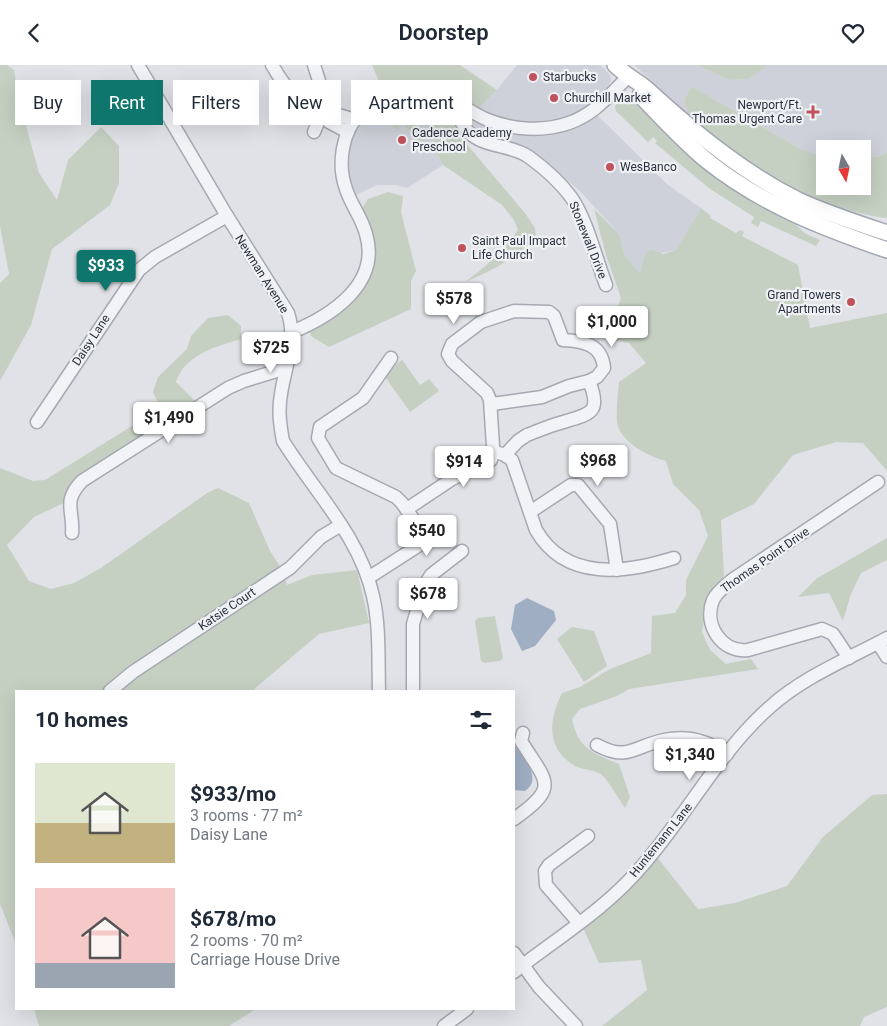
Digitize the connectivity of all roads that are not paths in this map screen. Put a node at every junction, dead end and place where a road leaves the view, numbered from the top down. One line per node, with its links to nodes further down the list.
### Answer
1 (138, 65): 15 (street, Newman Avenue)
2 (272, 65): 6 (street)
3 (314, 65): 7 (street)
4 (615, 65): 5 (main road)
5 (628, 77): 8 (street); 16 (main road); 17 (main road)
6 (281, 80)
7 (320, 80)
8 (472, 111)
9 (318, 125): 13 (street)
10 (336, 125): 14 (street)
11 (352, 125): 14 (street)
12 (463, 125): 18 (street, Stonewall Drive)
13 (314, 132)
14 (348, 132): 19 (street)
15 (227, 216): 19 (street, Newman Avenue); 24 (street, Daisy Lane)
16 (887, 233)
17 (887, 250)
18 (606, 285)
19 (292, 332): 21 (street, Newman Avenue)
20 (391, 358): 27 (street)
21 (286, 369): 29 (street, Newman Avenue); 30 (street)
22 (589, 381): 23 (street); 23 (street); 25 (street)
23 (492, 404): 25 (street)
24 (37, 423)
25 (499, 454): 27 (street); 28 (street)
26 (878, 481): 37 (street, Thomas Point Drive)
27 (407, 509): 34 (street)
28 (530, 512): 33 (street); 33 (street)
29 (341, 525): 34 (street, Newman Avenue); 38 (street, Katsie Court)
30 (72, 533)
31 (462, 551): 40 (street)
32 (674, 559): 33 (street)
33 (617, 570)
34 (368, 578): 39 (street, Newman Avenue)
35 (883, 640): 36 (street); 37 (street, Huntemann Lane)
36 (887, 657)
37 (849, 659): 43 (street, Huntemann Lane)
38 (111, 690)
39 (379, 690)
40 (413, 690)
41 (523, 733): 44 (street)
42 (597, 745): 43 (street)
43 (727, 754): 46 (street, Huntemann Lane)
44 (515, 818)
45 (588, 836): 46 (street)
46 (579, 923): 47 (street, Huntemann Lane)
47 (518, 969): 50 (street)
48 (466, 1010): 49 (street)
49 (444, 1026)
50 (576, 1026)

